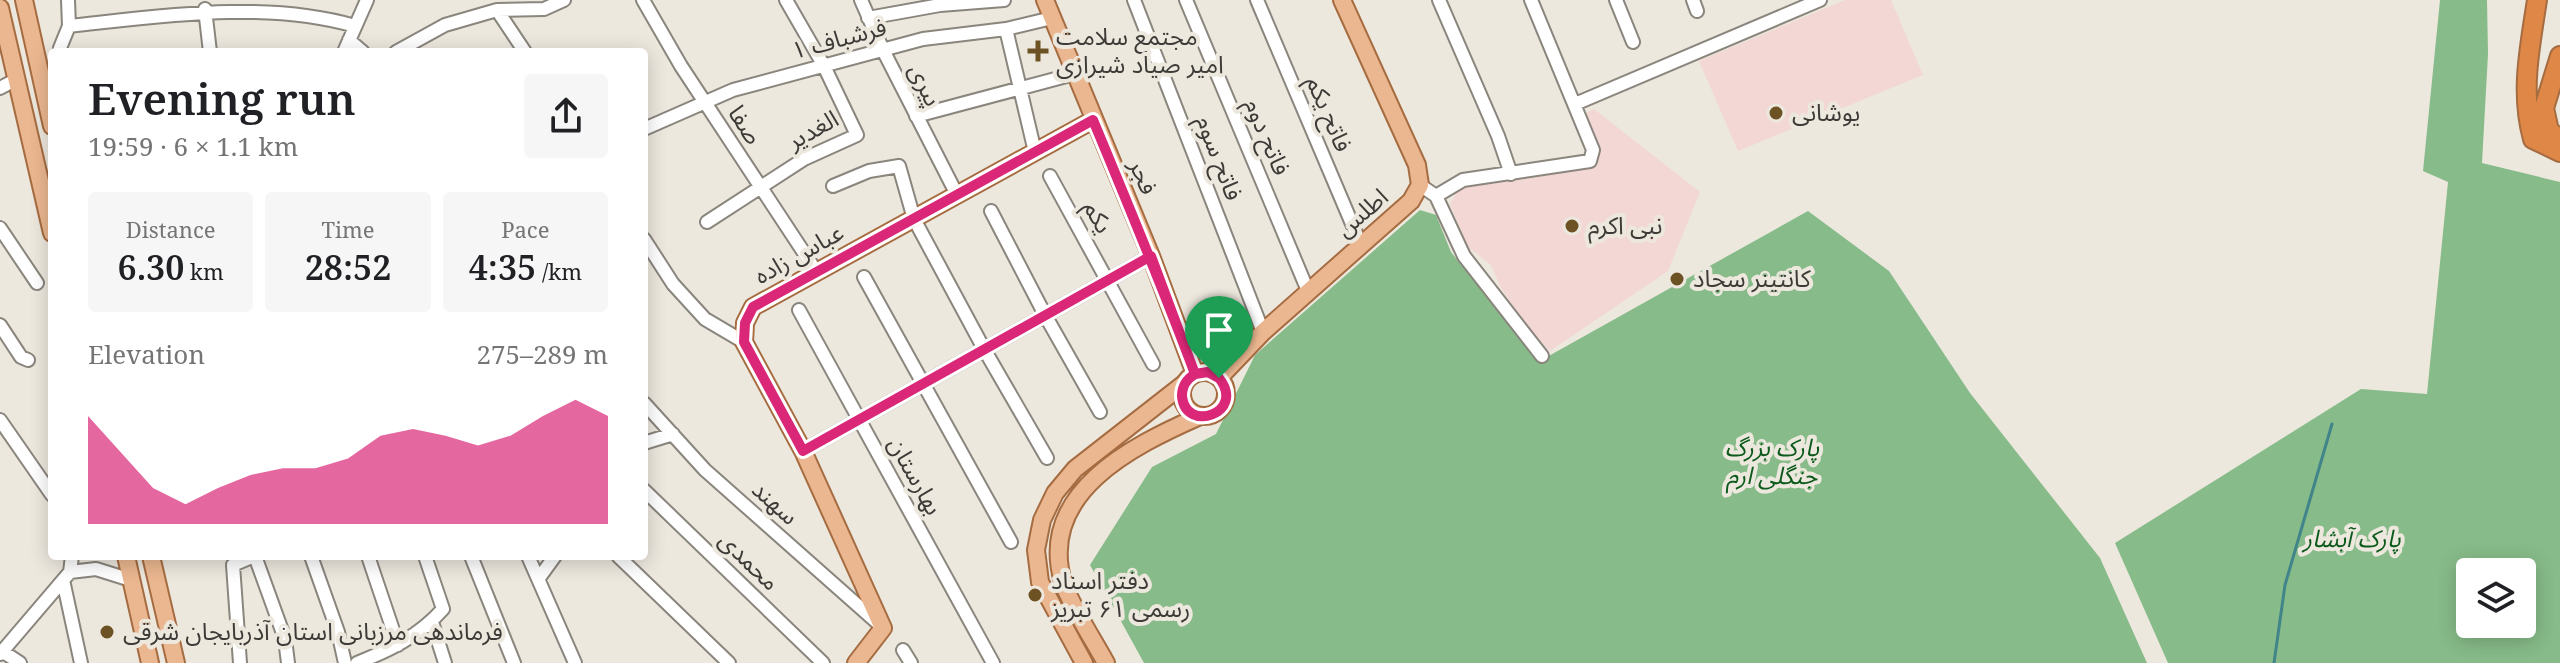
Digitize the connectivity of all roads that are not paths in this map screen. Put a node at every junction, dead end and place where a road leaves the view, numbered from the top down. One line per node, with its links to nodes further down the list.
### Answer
1 (24, 0): 38 (main road)
2 (68, 0): 25 (street)
3 (367, 0): 26 (street)
4 (564, 0): 20 (street)
5 (643, 0): 42 (street, صفا)
6 (786, 0): 36 (street, الغدیر)
7 (861, 0): 23 (street, پیری)
8 (1004, 0): 23 (street)
9 (1045, 0): 24 (main road, فجر)
10 (1134, 0): 73 (street, فاتح سوم)
11 (1186, 0): 69 (street, فاتح دوم)
12 (1257, 0): 63 (street, فاتح یکم)
13 (1342, 0): 52 (main road, اطلس)
14 (1439, 0): 50 (street)
15 (1531, 0): 43 (street)
16 (1616, 0): 28 (street)
17 (1820, 0): 43 (street)
18 (2537, 0): 49 (highway)
19 (281, 4): 22 (street); 26 (street)
20 (504, 7): 32 (street); 33 (street)
21 (0, 8): 39 (main road)
22 (205, 9): 25 (street); 31 (street)
23 (868, 18): 34 (street, پیری)
24 (1052, 18): 27 (street, فرشباف ۱); 37 (main road, فجر)
25 (69, 26): 30 (street)
26 (355, 26): 29 (street)
27 (1006, 29): 34 (street, فرشباف ۱); 41 (street)
28 (1633, 42)
29 (346, 46)
30 (60, 48)
31 (210, 48)
32 (403, 48)
33 (523, 48)
34 (883, 50): 36 (street, فرشباف ۱); 44 (street, پیری)
35 (2560, 56): 47 (highway)
36 (824, 66): 42 (street, فرشباف ۱); 54 (street, الغدیر)
37 (1074, 74): 41 (street); 45 (main road, فجر)
38 (47, 78): 39 (main road)
39 (17, 79): 40 (street); 58 (main road)
40 (0, 88)
41 (1019, 88): 44 (street); 48 (street)
42 (704, 102): 46 (street, فرشباف ۱); 54 (street, صفا)
43 (1575, 104): 50 (street)
44 (916, 116): 55 (street, پیری)
45 (1093, 120): 48 (main road, عباس زاده); 64 (main road, فجر)
46 (648, 127)
47 (2560, 139)
48 (1035, 152): 59 (main road, عباس زاده)
49 (2560, 152)
50 (1511, 174): 56 (street)
51 (1050, 176): 67 (street, یکم)
52 (1420, 185): 56 (street); 63 (main road, اطلس)
53 (833, 186): 59 (street)
54 (760, 187): 60 (street, الغدیر); 65 (street, صفا)
55 (953, 187)
56 (1436, 196): 76 (street)
57 (991, 211): 71 (street)
58 (48, 215)
59 (914, 219): 65 (main road, عباس زاده); 75 (street)
60 (707, 222)
61 (0, 228): 68 (street)
62 (648, 245): 74 (street)
63 (1361, 245): 69 (main road, اطلس)
64 (1151, 256): 67 (street); 79 (main road, فجر)
65 (816, 271): 74 (main road, عباس زاده)
66 (864, 277): 81 (street)
67 (1108, 280): 71 (street); 78 (street, یکم)
68 (37, 283)
69 (1308, 291): 73 (main road, اطلس)
70 (799, 310): 85 (street, بهارستان)
71 (1045, 315): 75 (street); 83 (street)
72 (0, 325): 77 (street)
73 (1263, 332): 80 (main road, اطلس)
74 (744, 342): 89 (main road)
75 (984, 349): 81 (street); 90 (street)
76 (1542, 356)
77 (28, 360)
78 (1153, 364)
79 (1190, 378): 80 (main road); 84 (main road); 131 (main road)
80 (1219, 378): 84 (main road)
81 (922, 383): 85 (street); 93 (street)
82 (648, 407): 87 (street, سهند)
83 (1100, 412)
84 (1200, 416): 132 (main road)
85 (859, 419): 89 (street); 130 (street, بهارستان)
86 (0, 420): 91 (street)
87 (673, 434): 88 (street); 110 (street, سهند)
88 (648, 442)
89 (803, 451): 110 (main road)
90 (1047, 458)
91 (48, 489)
92 (648, 494): 127 (street, محمدی)
93 (1011, 542)
94 (71, 560): 106 (street)
95 (127, 560): 108 (main road)
96 (152, 560): 118 (main road)
97 (245, 560): 119 (street)
98 (255, 560): 120 (street)
99 (312, 560): 121 (street)
100 (369, 560): 111 (street)
101 (426, 560): 109 (street)
102 (473, 560): 124 (street)
103 (530, 560): 107 (street)
104 (552, 560): 107 (street)
105 (622, 560): 126 (street)
106 (66, 576): 108 (street); 113 (street); 116 (street)
107 (539, 578): 125 (street)
108 (131, 580): 117 (main road)
109 (432, 622): 111 (street); 123 (street)
110 (883, 628): 128 (main road)
111 (398, 645): 114 (street)
112 (903, 650): 129 (street)
113 (1, 652): 115 (street)
114 (379, 659): 122 (street)
115 (20, 663)
116 (81, 663)
117 (150, 663)
118 (176, 663)
119 (240, 663)
120 (288, 663)
121 (345, 663)
122 (357, 663)
123 (445, 663)
124 (514, 663)
125 (575, 663)
126 (729, 663)
127 (823, 663)
128 (856, 663)
129 (911, 663)
130 (993, 663)
131 (1084, 663)
132 (1106, 663)

